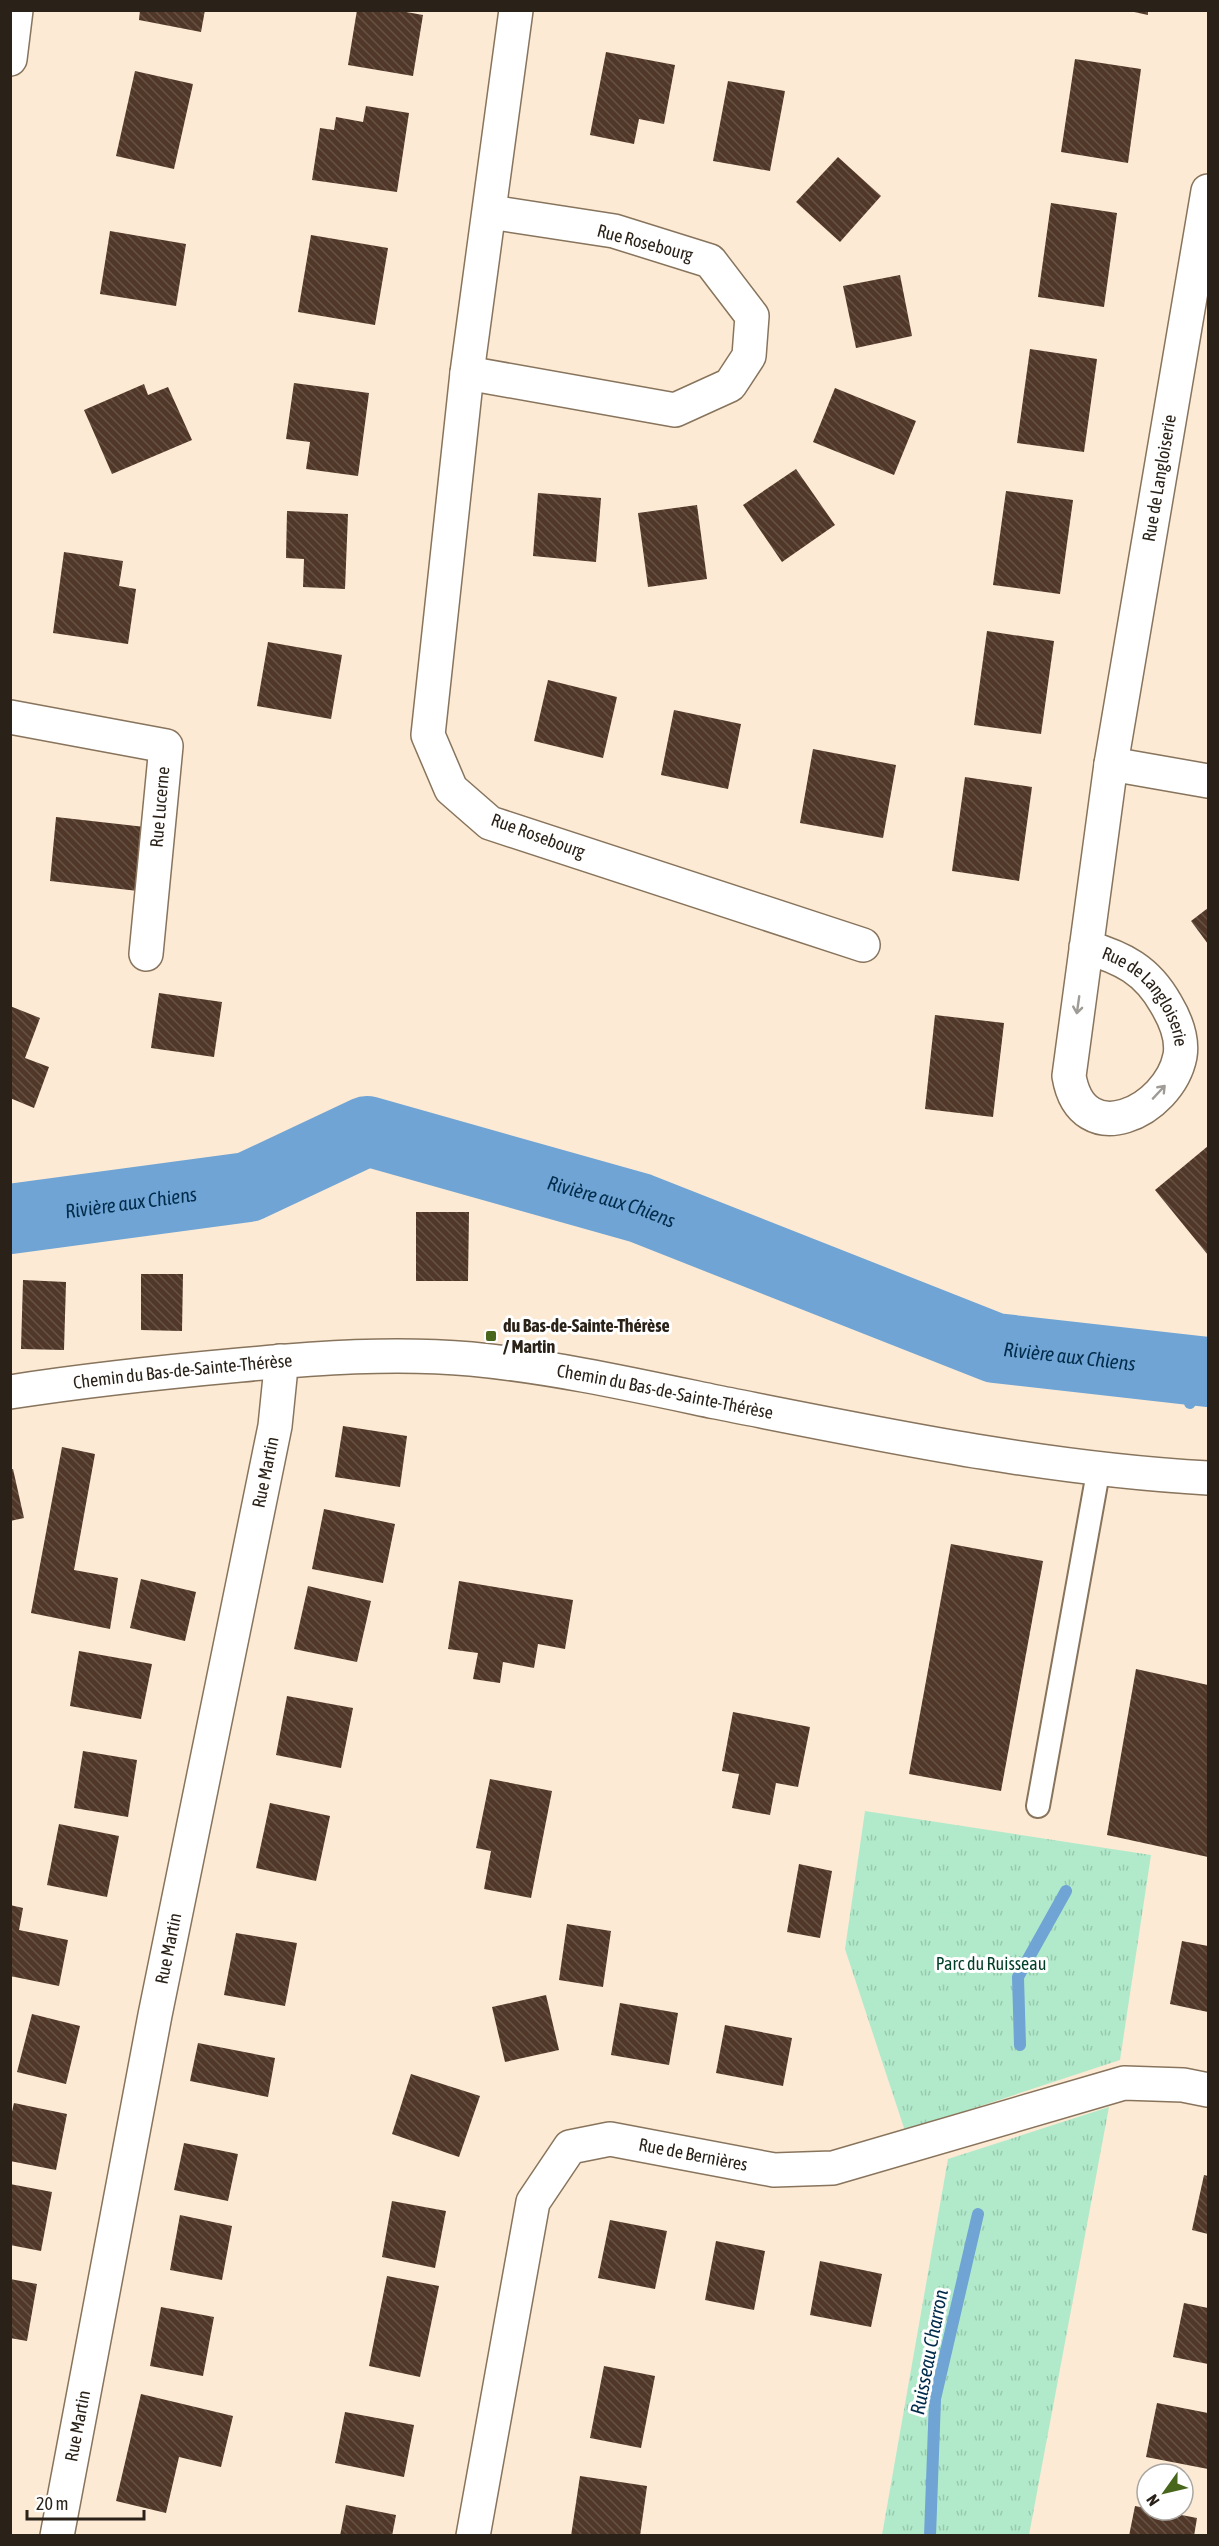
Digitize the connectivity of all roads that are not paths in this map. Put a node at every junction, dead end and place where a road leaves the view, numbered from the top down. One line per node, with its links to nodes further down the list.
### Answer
1 (16, 10): 3 (street)
2 (516, 10): 5 (street, Rue Rosebourg)
3 (10, 59)
4 (1209, 191): 8 (street, Rue de Langloiserie)
5 (490, 212): 6 (street, Rue Rosebourg); 6 (street, Rue Rosebourg)
6 (467, 373): 10 (street, Rue Rosebourg)
7 (10, 717): 12 (street, Rue Lucerne)
8 (1112, 764): 9 (street); 11 (street, Rue de Langloiserie)
9 (1209, 781)
10 (863, 945)
11 (1086, 947): 11 (street, Rue de Langloiserie, one-way to 11)
12 (146, 954)
13 (280, 1361): 14 (street, Chemin du Bas-de-Sainte-Thérèse); 15 (street, Chemin du Bas-de-Sainte-Thérèse); 19 (street, Rue Martin)
14 (10, 1392)
15 (1099, 1467): 16 (street, Chemin du Bas-de-Sainte-Thérèse); 17 (lane)
16 (1209, 1478)
17 (1038, 1806)
18 (1209, 2090): 20 (street, Rue de Bernières)
19 (57, 2535)
20 (473, 2535)

